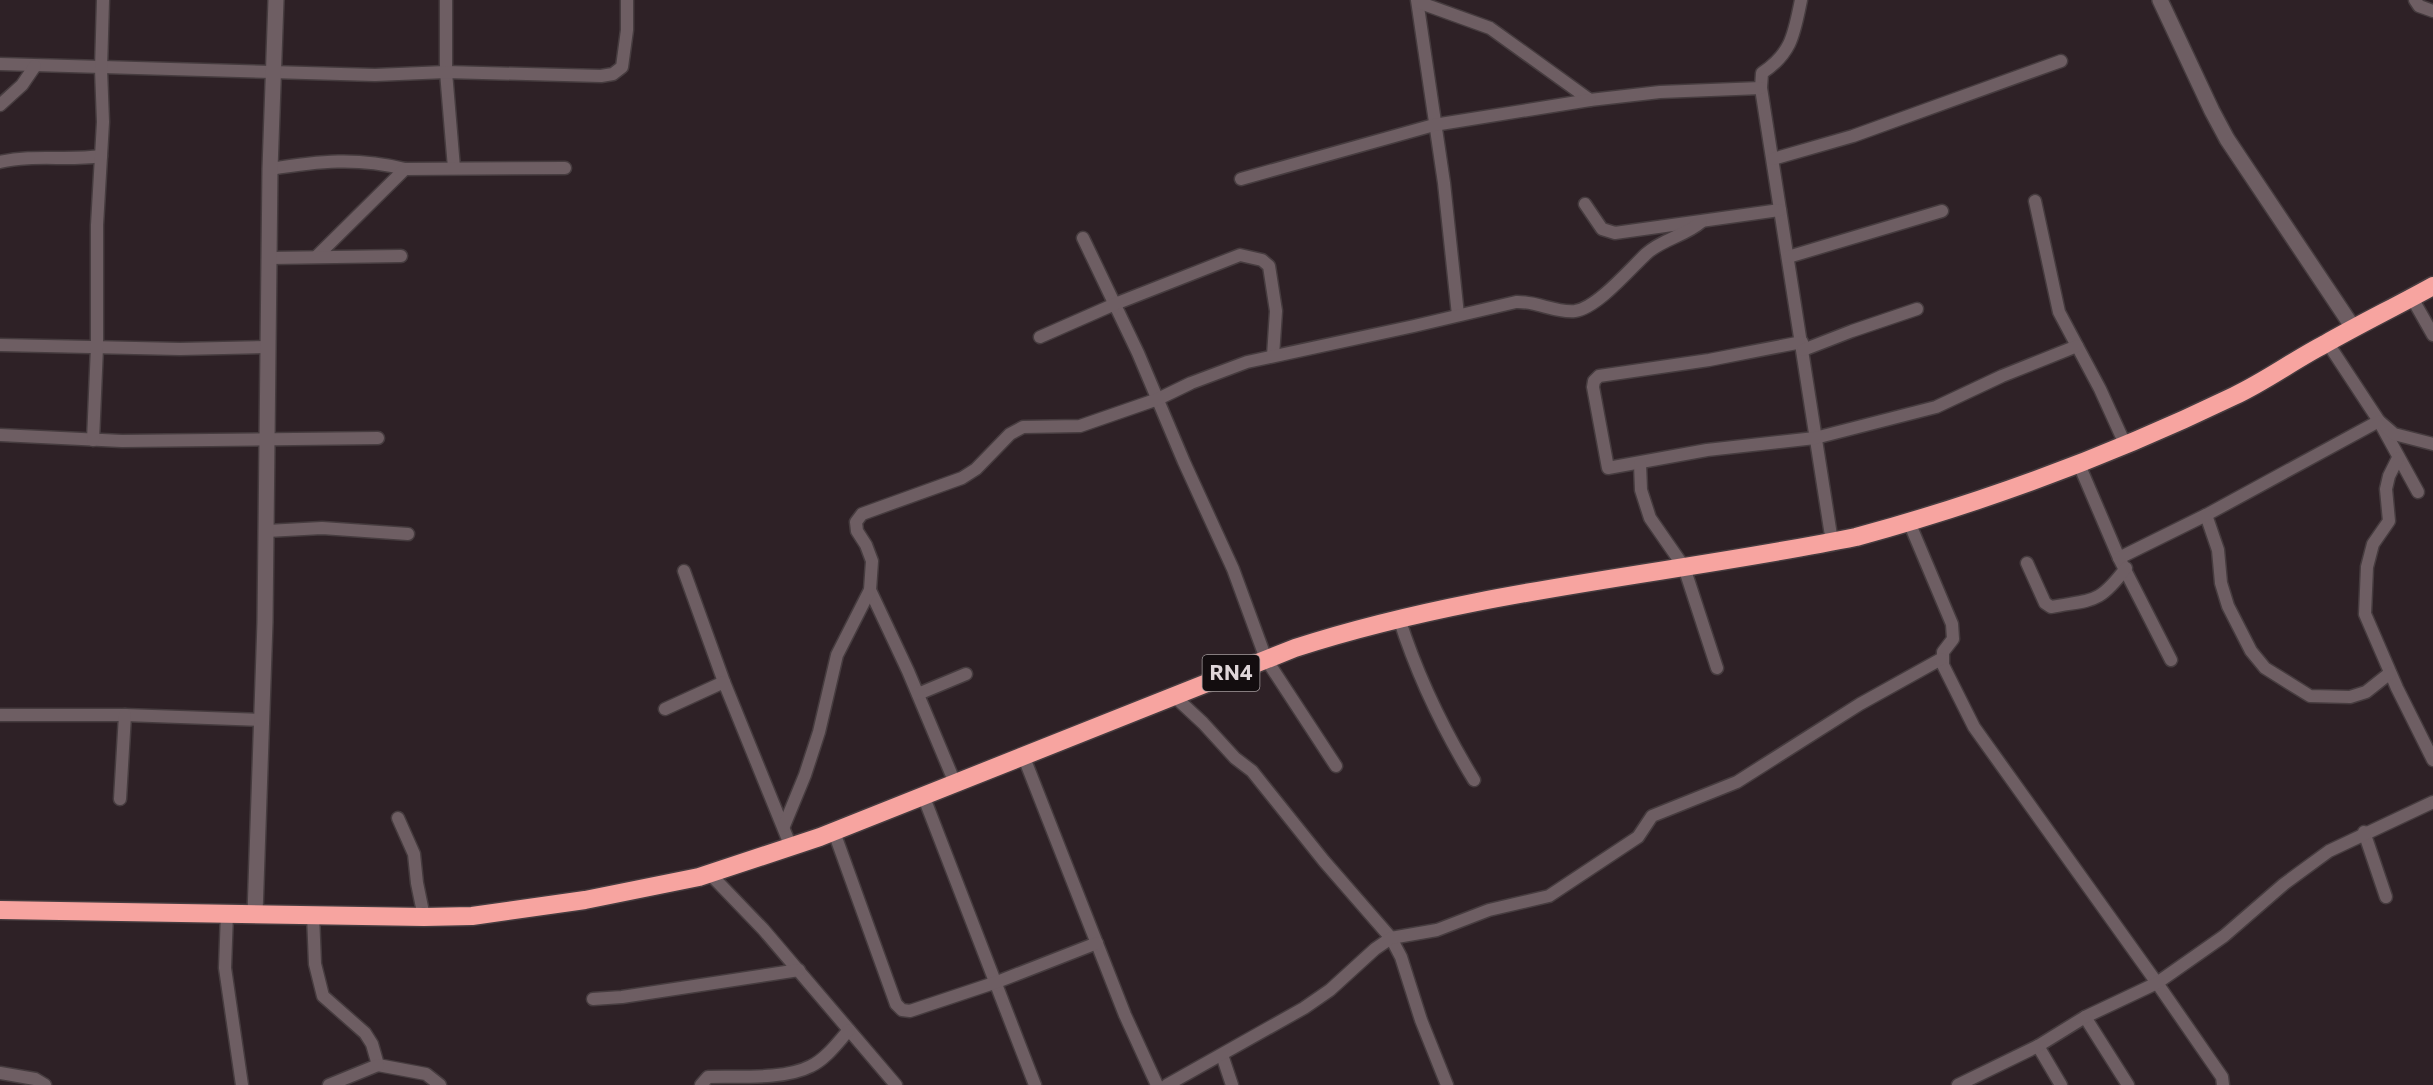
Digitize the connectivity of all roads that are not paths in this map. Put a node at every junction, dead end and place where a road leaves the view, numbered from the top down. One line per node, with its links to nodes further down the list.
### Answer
1 (103, 0): 13 (street)
2 (276, 0): 15 (street)
3 (446, 0): 14 (street)
4 (627, 0): 14 (street)
5 (1801, 0): 16 (street)
6 (2160, 0): 43 (street)
7 (2415, 0): 9 (street)
8 (1417, 1): 17 (street); 19 (street)
9 (2433, 11)
10 (2061, 61): 21 (street)
11 (0, 64): 12 (street)
12 (35, 66): 13 (street); 18 (street)
13 (100, 69): 15 (street); 20 (street)
14 (446, 72): 15 (street); 23 (street)
15 (273, 73): 25 (street)
16 (1761, 88): 17 (street); 21 (street)
17 (1590, 100): 19 (street)
18 (0, 105)
19 (1434, 125): 27 (street); 42 (street)
20 (101, 156): 22 (street); 50 (street)
21 (1773, 159): 30 (street)
22 (0, 162)
23 (454, 168): 24 (street); 26 (street)
24 (565, 168)
25 (270, 169): 26 (street); 37 (street)
26 (405, 169): 34 (street)
27 (1241, 179)
28 (2035, 201): 49 (street)
29 (1586, 204): 32 (street)
30 (1780, 210): 32 (street); 36 (street)
31 (1942, 211): 36 (street)
32 (1701, 222): 42 (street)
33 (1083, 238): 40 (street)
34 (317, 256): 35 (street); 37 (street)
35 (401, 256)
36 (1788, 257): 48 (street)
37 (270, 258): 51 (street)
38 (2433, 286): 39 (highway, RN4)
39 (2412, 298): 43 (highway, RN4); 44 (street)
40 (1115, 304): 45 (street); 52 (street); 53 (street)
41 (1917, 309): 48 (street)
42 (1458, 315): 52 (street)
43 (2354, 329): 46 (highway, RN4)
44 (2433, 335)
45 (1040, 337)
46 (2327, 342): 54 (street); 60 (highway, RN4)
47 (0, 345): 50 (street)
48 (1803, 346): 57 (street); 64 (street)
49 (2077, 346): 57 (street); 60 (street)
50 (97, 347): 51 (street); 58 (street)
51 (268, 347): 59 (street)
52 (1273, 356): 53 (street)
53 (1158, 399): 75 (street); 77 (street)
54 (2379, 421): 61 (street); 62 (street); 66 (street)
55 (0, 435): 58 (street)
56 (378, 438): 59 (street)
57 (1815, 438): 64 (street); 70 (street)
58 (93, 440): 59 (street)
59 (267, 441): 68 (street)
60 (2125, 444): 63 (highway, RN4)
61 (2433, 444)
62 (2398, 458): 65 (street); 81 (street)
63 (2078, 462): 67 (highway, RN4); 72 (street)
64 (1640, 464): 73 (street)
65 (2418, 492)
66 (2206, 515): 72 (street); 81 (street)
67 (1909, 522): 70 (highway, RN4); 78 (street)
68 (267, 531): 69 (street); 89 (street)
69 (408, 534)
70 (1832, 542): 73 (highway, RN4)
71 (2027, 563): 72 (street)
72 (2123, 563): 79 (street)
73 (1684, 567): 76 (highway, RN4); 80 (street)
74 (684, 571): 83 (street)
75 (870, 590): 84 (street); 100 (street)
76 (1399, 618): 77 (highway, RN4); 94 (street)
77 (1266, 659): 85 (highway, RN4); 93 (street)
78 (1941, 659): 111 (street); 115 (street)
79 (2170, 660)
80 (1717, 668)
81 (2391, 673): 90 (street)
82 (966, 674): 84 (street)
83 (724, 682): 86 (street); 100 (street)
84 (918, 694): 95 (street)
85 (1174, 696): 91 (highway, RN4); 111 (street)
86 (665, 709)
87 (0, 715): 88 (street)
88 (125, 716): 89 (street); 97 (street)
89 (262, 720): 108 (street)
90 (2429, 742): 92 (street)
91 (1023, 755): 95 (highway, RN4); 112 (street)
92 (2433, 760)
93 (1336, 766)
94 (1474, 780)
95 (955, 783): 96 (highway, RN4)
96 (923, 795): 101 (highway, RN4); 114 (street)
97 (120, 799)
98 (2433, 802): 102 (street)
99 (398, 818): 110 (street)
100 (784, 826): 103 (street)
101 (834, 832): 103 (highway, RN4); 114 (street)
102 (2364, 832): 105 (street); 115 (street)
103 (791, 847): 104 (highway, RN4)
104 (710, 874): 110 (highway, RN4); 113 (street)
105 (2386, 897)
106 (0, 910): 107 (highway, RN4)
107 (226, 913): 108 (highway, RN4); 124 (street)
108 (255, 914): 109 (highway, RN4)
109 (313, 915): 110 (highway, RN4); 121 (street)
110 (424, 917)
111 (1391, 938): 120 (street); 133 (street)
112 (1097, 943): 114 (street); 130 (street)
113 (799, 970): 116 (street); 118 (street)
114 (997, 982): 129 (street)
115 (2157, 983): 117 (street); 137 (street)
116 (593, 999)
117 (2085, 1017): 119 (street); 136 (street)
118 (849, 1030): 127 (street); 128 (street)
119 (2038, 1046): 134 (street); 135 (street)
120 (1222, 1055): 131 (street); 132 (street)
121 (378, 1065): 125 (street); 126 (street)
122 (0, 1073): 123 (street)
123 (45, 1085)
124 (242, 1085)
125 (329, 1085)
126 (440, 1085)
127 (702, 1085)
128 (896, 1085)
129 (1035, 1085)
130 (1157, 1085)
131 (1167, 1085)
132 (1232, 1085)
133 (1447, 1085)
134 (1958, 1085)
135 (2061, 1085)
136 (2128, 1085)
137 (2223, 1085)

